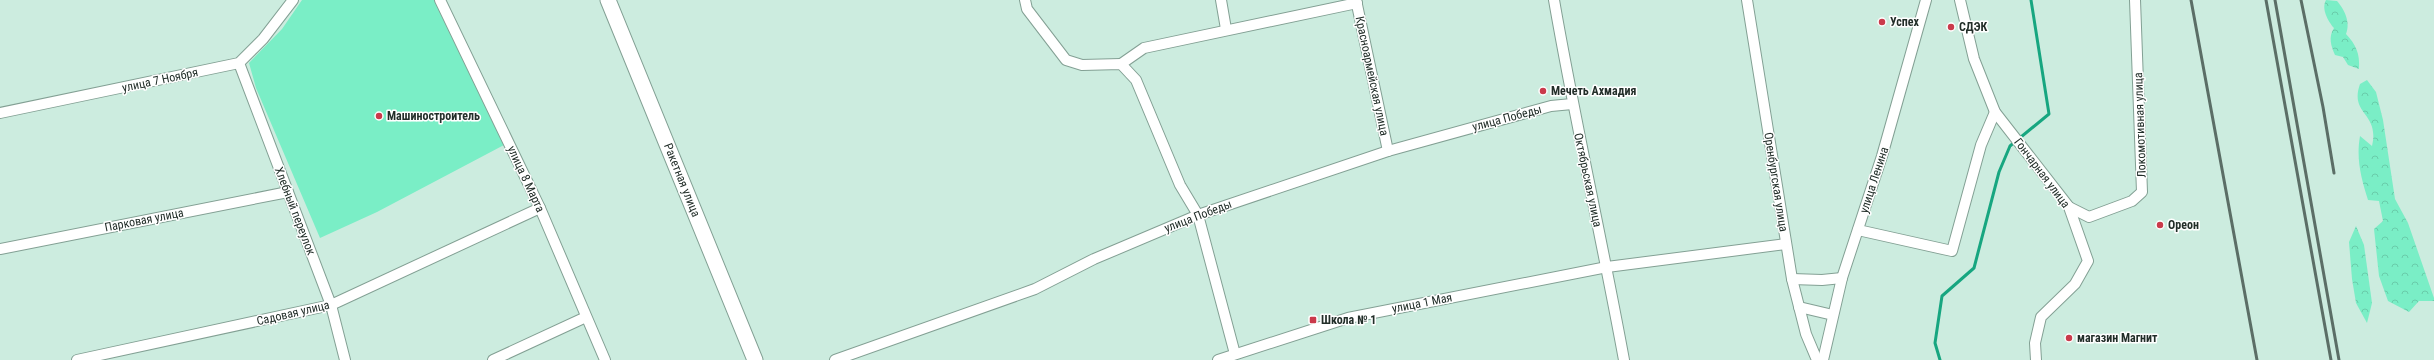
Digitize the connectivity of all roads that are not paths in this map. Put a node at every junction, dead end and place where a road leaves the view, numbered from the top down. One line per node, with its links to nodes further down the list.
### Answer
1 (293, 0): 13 (street)
2 (440, 0): 21 (street, улица 8 Марта)
3 (608, 0): 38 (main road, Ракетная улица)
4 (1221, 0): 12 (street)
5 (1554, 0): 15 (street, Октябрьская улица)
6 (1747, 0): 24 (street, Оренбургская улица)
7 (1926, 0): 23 (street, улица Ленина)
8 (1960, 0): 16 (street, Гончарная улица)
9 (2135, 0): 20 (street, Локомотивная улица)
10 (1357, 1): 12 (street); 18 (street, Красноармейская улица)
11 (1026, 5): 14 (street)
12 (1226, 29): 14 (street)
13 (239, 63): 17 (street, улица 7 Ноября); 19 (street, Хлебный переулок)
14 (1121, 64): 22 (street)
15 (1572, 104): 18 (street, улица Победы); 26 (street, Октябрьская улица)
16 (1995, 112): 20 (street, Гончарная улица); 23 (street)
17 (0, 113)
18 (1388, 151): 22 (street, улица Победы)
19 (288, 192): 25 (street, Парковая улица); 29 (street, Хлебный переулок)
20 (2069, 207): 44 (street, Гончарная улица)
21 (540, 208): 29 (street, Садовая улица); 32 (street, улица 8 Марта)
22 (1198, 215): 33 (street); 39 (street, улица Победы)
23 (1858, 230): 27 (street, улица Ленина)
24 (1786, 244): 26 (street, улица 1 Мая); 28 (street, Оренбургская улица)
25 (0, 249)
26 (1607, 267): 33 (street, улица 1 Мая); 41 (street, Октябрьская улица)
27 (1842, 278): 28 (street); 31 (street, улица Ленина)
28 (1792, 279): 30 (street, Оренбургская улица)
29 (331, 305): 34 (street, Садовая улица); 35 (street, Хлебный переулок)
30 (1799, 307): 31 (street); 42 (street, Оренбургская улица)
31 (1833, 315): 43 (street, улица Ленина)
32 (586, 316): 36 (street); 37 (street, улица 8 Марта)
33 (1235, 354): 40 (street, улица 1 Мая)
34 (77, 360)
35 (345, 360)
36 (493, 360)
37 (605, 360)
38 (755, 360)
39 (835, 360)
40 (1218, 360)
41 (1624, 360)
42 (1817, 360)
43 (1823, 360)
44 (2036, 360)

